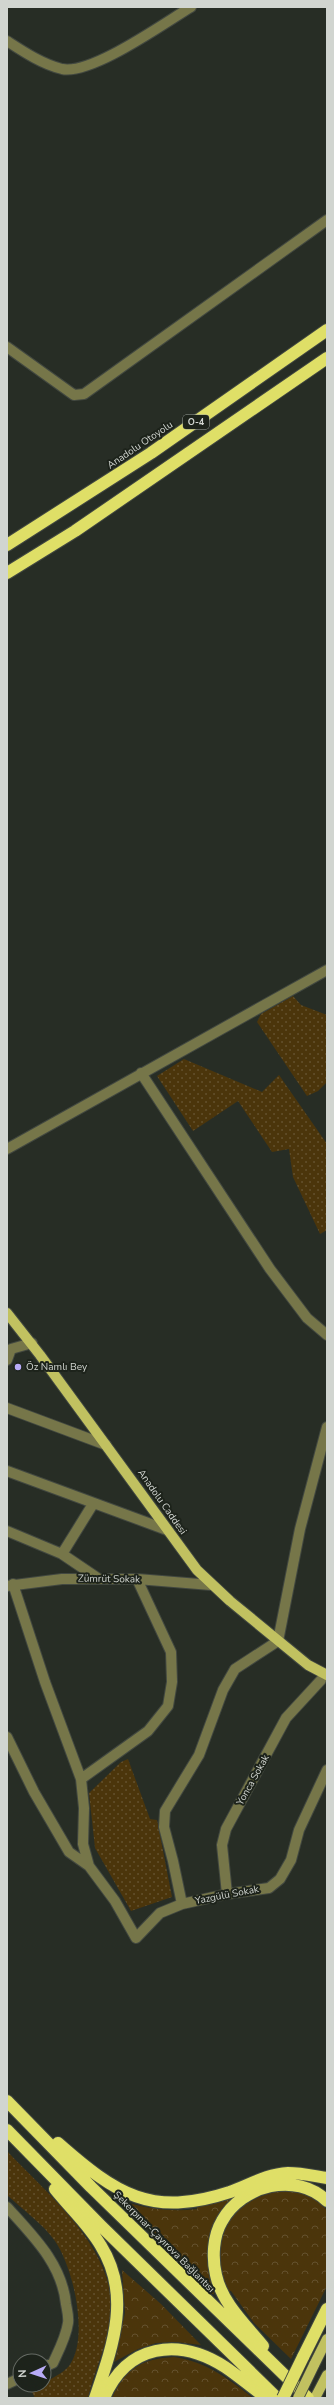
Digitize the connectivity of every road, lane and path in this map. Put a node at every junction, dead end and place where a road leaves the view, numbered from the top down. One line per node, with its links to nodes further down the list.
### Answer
1 (191, 7): 2 (street)
2 (7, 41)
3 (327, 220): 5 (street)
4 (327, 330): 7 (highway, Anadolu Otoyolu / O-4)
5 (7, 347)
6 (327, 358): 8 (highway, O-4)
7 (7, 545)
8 (7, 573)
9 (327, 970): 10 (street)
10 (140, 1073): 11 (street); 13 (street)
11 (7, 1149)
12 (7, 1312): 14 (main road, Anadolu Caddesi)
13 (327, 1335)
14 (32, 1343): 15 (street); 19 (main road, Anadolu Caddesi)
15 (9, 1348): 16 (street)
16 (7, 1360)
17 (7, 1408): 19 (street)
18 (327, 1427): 29 (street)
19 (106, 1446): 22 (main road, Anadolu Caddesi)
20 (7, 1471): 21 (street)
21 (93, 1504): 22 (street); 24 (street)
22 (167, 1530): 28 (main road, Anadolu Caddesi)
23 (7, 1531): 24 (street)
24 (62, 1554): 25 (street)
25 (99, 1579): 26 (street, Zümrüt Sokak); 27 (street, Zümrüt Sokak)
26 (137, 1579): 28 (street, Zümrüt Sokak); 33 (street)
27 (10, 1585): 33 (street)
28 (211, 1585): 29 (main road, Anadolu Caddesi)
29 (278, 1641): 30 (main road, Anadolu Caddesi); 36 (street)
30 (325, 1680): 35 (street, Yonca Sokak)
31 (7, 1737): 34 (street)
32 (327, 1770): 35 (street, Yazgülü Sokak)
33 (81, 1779): 34 (street)
34 (89, 1866): 36 (street, Yazgülü Sokak)
35 (227, 1894): 36 (street, Yazgülü Sokak)
36 (182, 1904)
37 (7, 2099): 39 (highway); 54 (highway, Şekerpınar-Çayırova Bağlantısı)
38 (9, 2131): 48 (highway); 51 (highway)
39 (327, 2178)
40 (327, 2201): 54 (highway)
41 (7, 2207): 46 (street)
42 (327, 2301): 44 (highway)
43 (327, 2309): 44 (highway)
44 (320, 2323): 52 (highway, bridge)
45 (327, 2339): 53 (main road, bridge)
46 (52, 2363)
47 (327, 2375): 55 (main road)
48 (95, 2398)
49 (104, 2398): 50 (highway)
50 (268, 2398)
51 (277, 2398)
52 (283, 2398)
53 (298, 2398)
54 (308, 2398)
55 (315, 2398)

